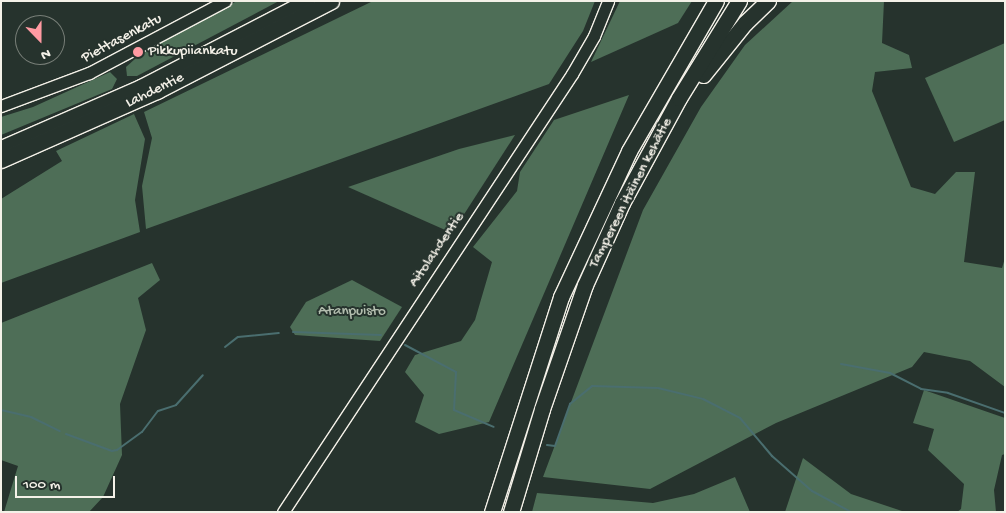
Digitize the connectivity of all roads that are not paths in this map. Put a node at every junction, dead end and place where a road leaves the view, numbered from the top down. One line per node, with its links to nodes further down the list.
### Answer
1 (225, 1): 9 (main road, Piettasenkatu)
2 (307, 1): 10 (highway, Lahdentie)
3 (331, 1): 11 (highway, Lahdentie)
4 (608, 1): 12 (main road, Aitolahdentie)
5 (716, 1): 13 (highway, Tampereen itäinen kehätie)
6 (739, 1): 8 (highway, Tampereen itäinen kehätie)
7 (768, 1): 8 (highway)
8 (679, 98): 14 (highway, Tampereen itäinen kehätie)
9 (1, 106)
10 (1, 148)
11 (1, 160)
12 (283, 512)
13 (492, 512)
14 (511, 512)

